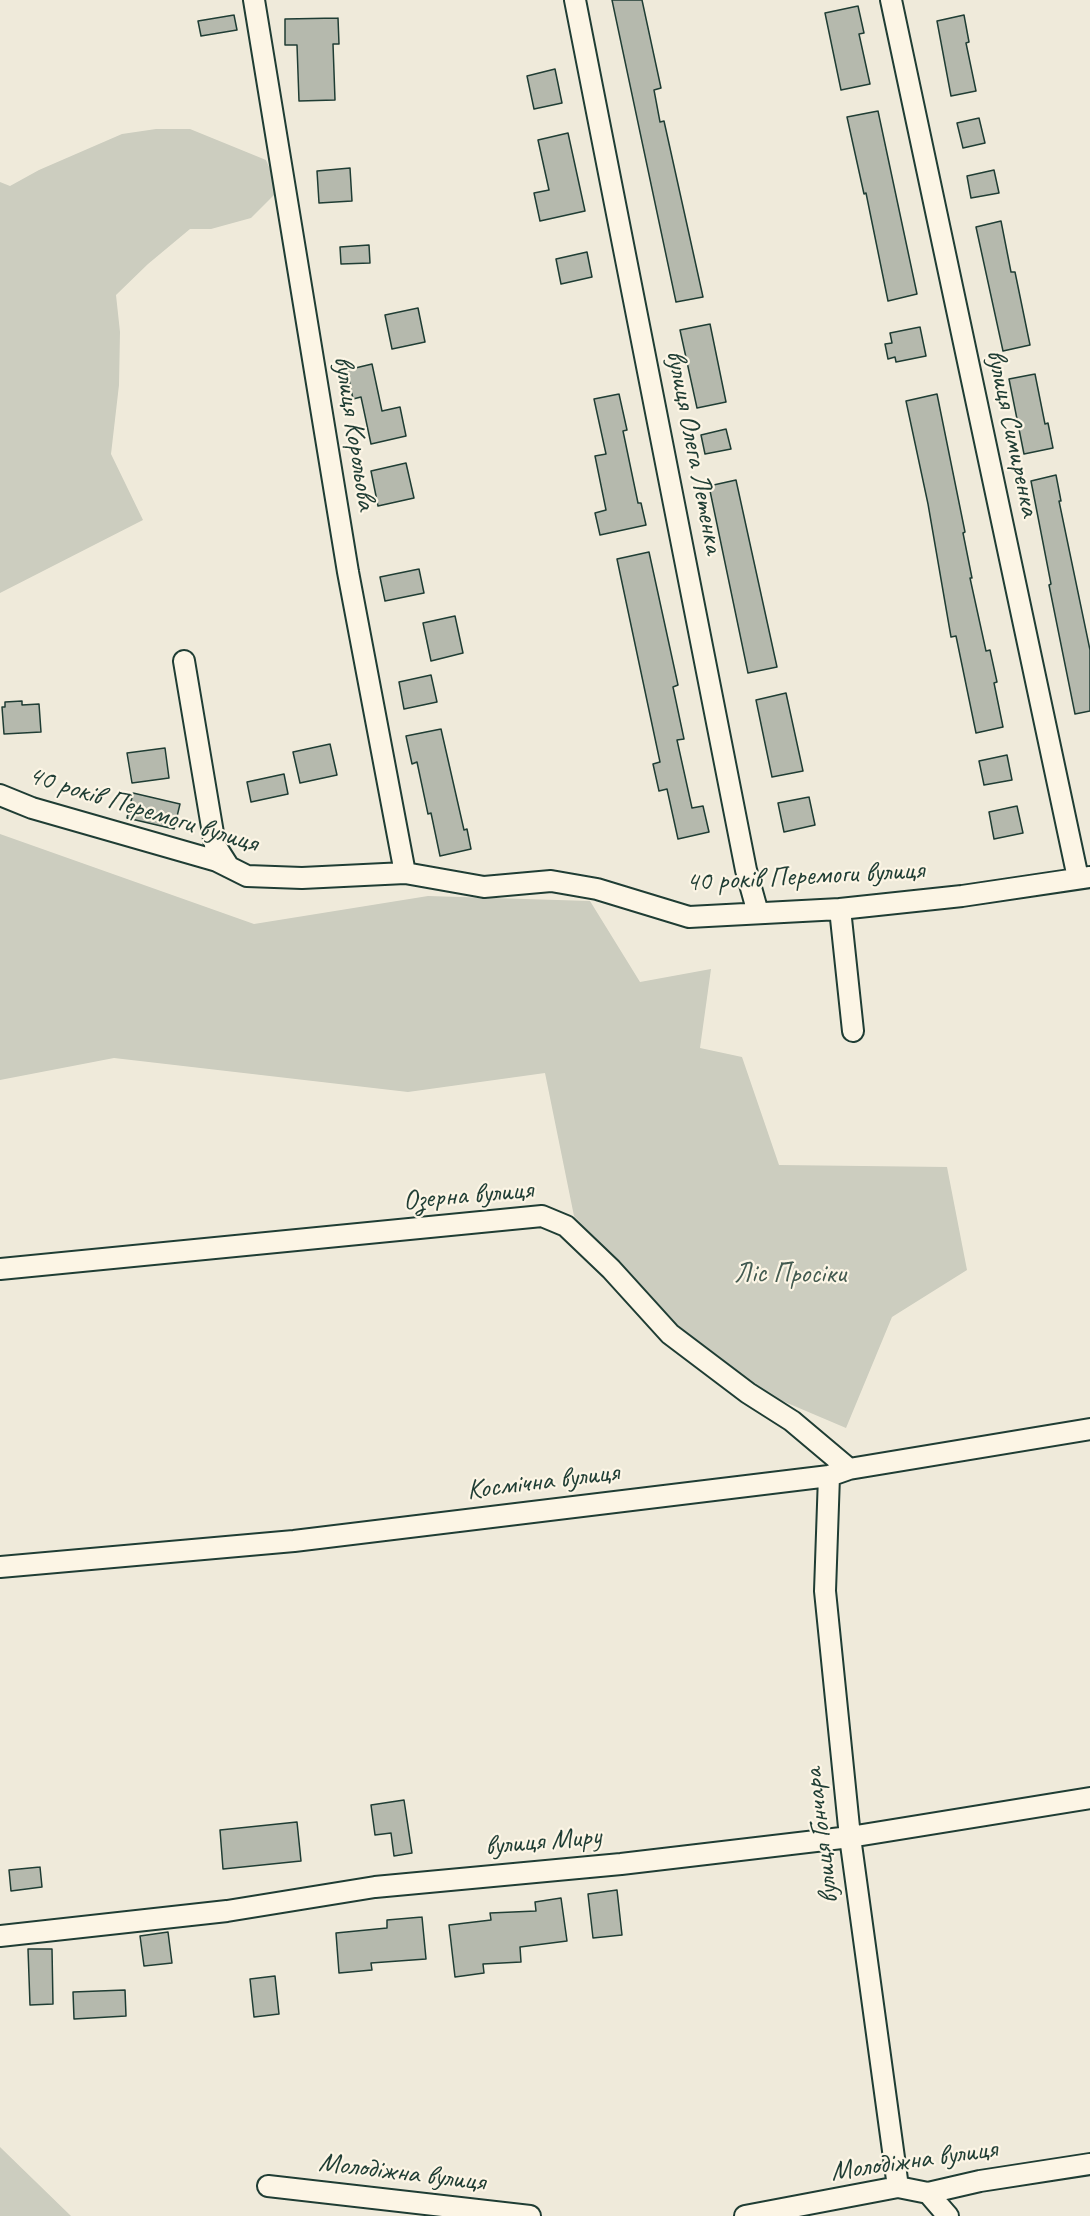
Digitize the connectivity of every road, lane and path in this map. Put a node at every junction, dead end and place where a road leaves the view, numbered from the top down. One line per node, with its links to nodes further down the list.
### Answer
1 (254, 0): 7 (street, вулиця Корольова)
2 (575, 0): 10 (street, вулиця Олега Летенка)
3 (891, 0): 8 (street, вулиця Симиренка)
4 (184, 661): 6 (street)
5 (0, 795): 6 (street, 40 років Перемоги вулиця)
6 (229, 867): 7 (street, 40 років Перемоги вулиця)
7 (405, 873): 10 (street, 40 років Перемоги вулиця)
8 (1084, 878): 9 (street, 40 років Перемоги вулиця)
9 (840, 909): 10 (street, 40 років Перемоги вулиця); 11 (street)
10 (759, 913)
11 (853, 1031)
12 (0, 1269): 14 (street, Озерна вулиця)
13 (1090, 1429): 14 (street, Космічна вулиця)
14 (849, 1469): 15 (street, Космічна вулиця)
15 (829, 1476): 16 (street, Космічна вулиця); 18 (street, вулиця Гончара)
16 (0, 1567)
17 (1090, 1798): 18 (street, вулиця Миру)
18 (850, 1837): 19 (street, вулиця Миру); 22 (street, вулиця Гончара)
19 (0, 1936)
20 (1090, 2164): 23 (street, Молодіжна вулиця)
21 (268, 2186): 24 (street, Молодіжна вулиця)
22 (898, 2187): 23 (street, Молодіжна вулиця); 25 (street, Молодіжна вулиця)
23 (928, 2193): 26 (street)
24 (530, 2216)
25 (745, 2216)
26 (948, 2216)

